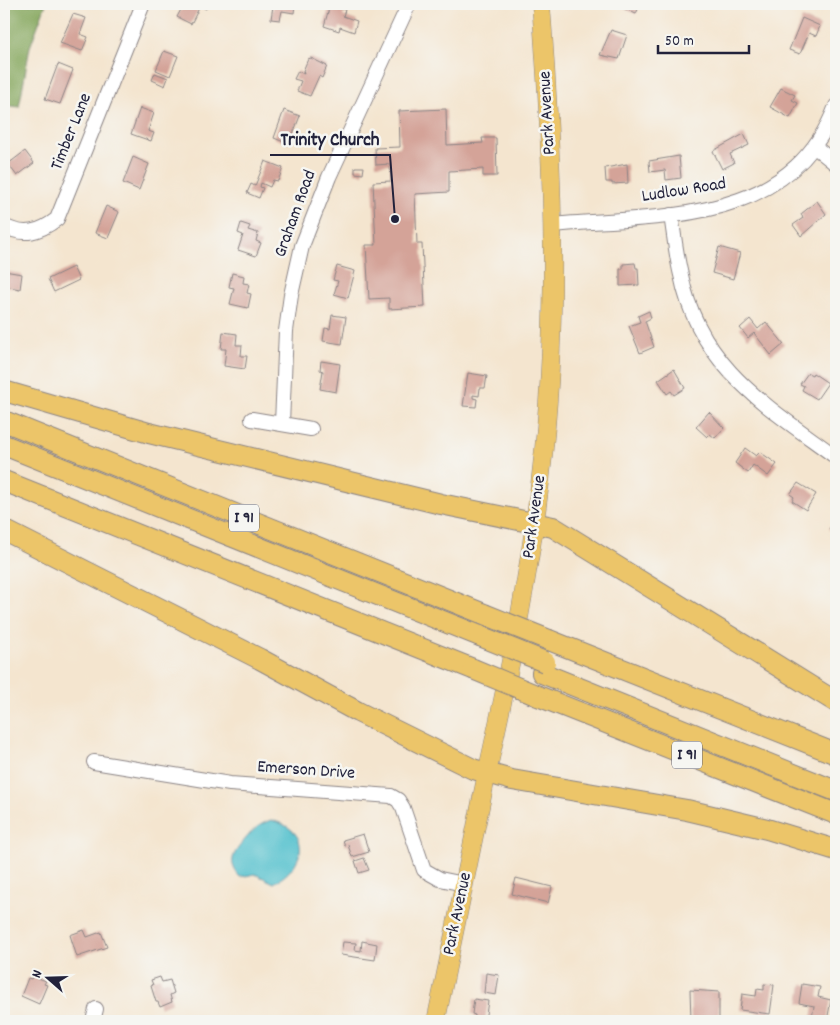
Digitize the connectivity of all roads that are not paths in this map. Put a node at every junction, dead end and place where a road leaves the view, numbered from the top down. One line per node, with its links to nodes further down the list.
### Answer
1 (143, 4): 9 (street, Timber Lane)
2 (409, 4): 13 (street, Graham Road)
3 (541, 4): 8 (main road, Park Avenue)
4 (836, 106): 5 (street, Ludlow Road)
5 (815, 147): 6 (street); 7 (street, Ludlow Road)
6 (836, 164)
7 (671, 214): 8 (street, Ludlow Road); 17 (street)
8 (553, 225): 19 (main road, Park Avenue)
9 (4, 226)
10 (4, 391): 19 (highway)
11 (252, 418): 13 (street)
12 (4, 421): 24 (highway, I 91, bridge)
13 (282, 424): 14 (street)
14 (311, 429)
15 (4, 445): 21 (highway)
16 (4, 457): 21 (highway)
17 (836, 457)
18 (4, 481): 29 (highway, I 91, bridge)
19 (535, 522): 23 (highway); 26 (main road, Park Avenue)
20 (4, 530): 26 (highway)
21 (479, 642): 22 (highway, bridge)
22 (543, 668): 27 (highway); 28 (highway)
23 (836, 702)
24 (836, 754)
25 (94, 762): 31 (street, Emerson Drive)
26 (487, 774): 30 (highway); 31 (main road, Park Avenue)
27 (836, 778)
28 (836, 791)
29 (836, 814)
30 (836, 850)
31 (464, 884): 32 (main road, Park Avenue)
32 (436, 1021)

